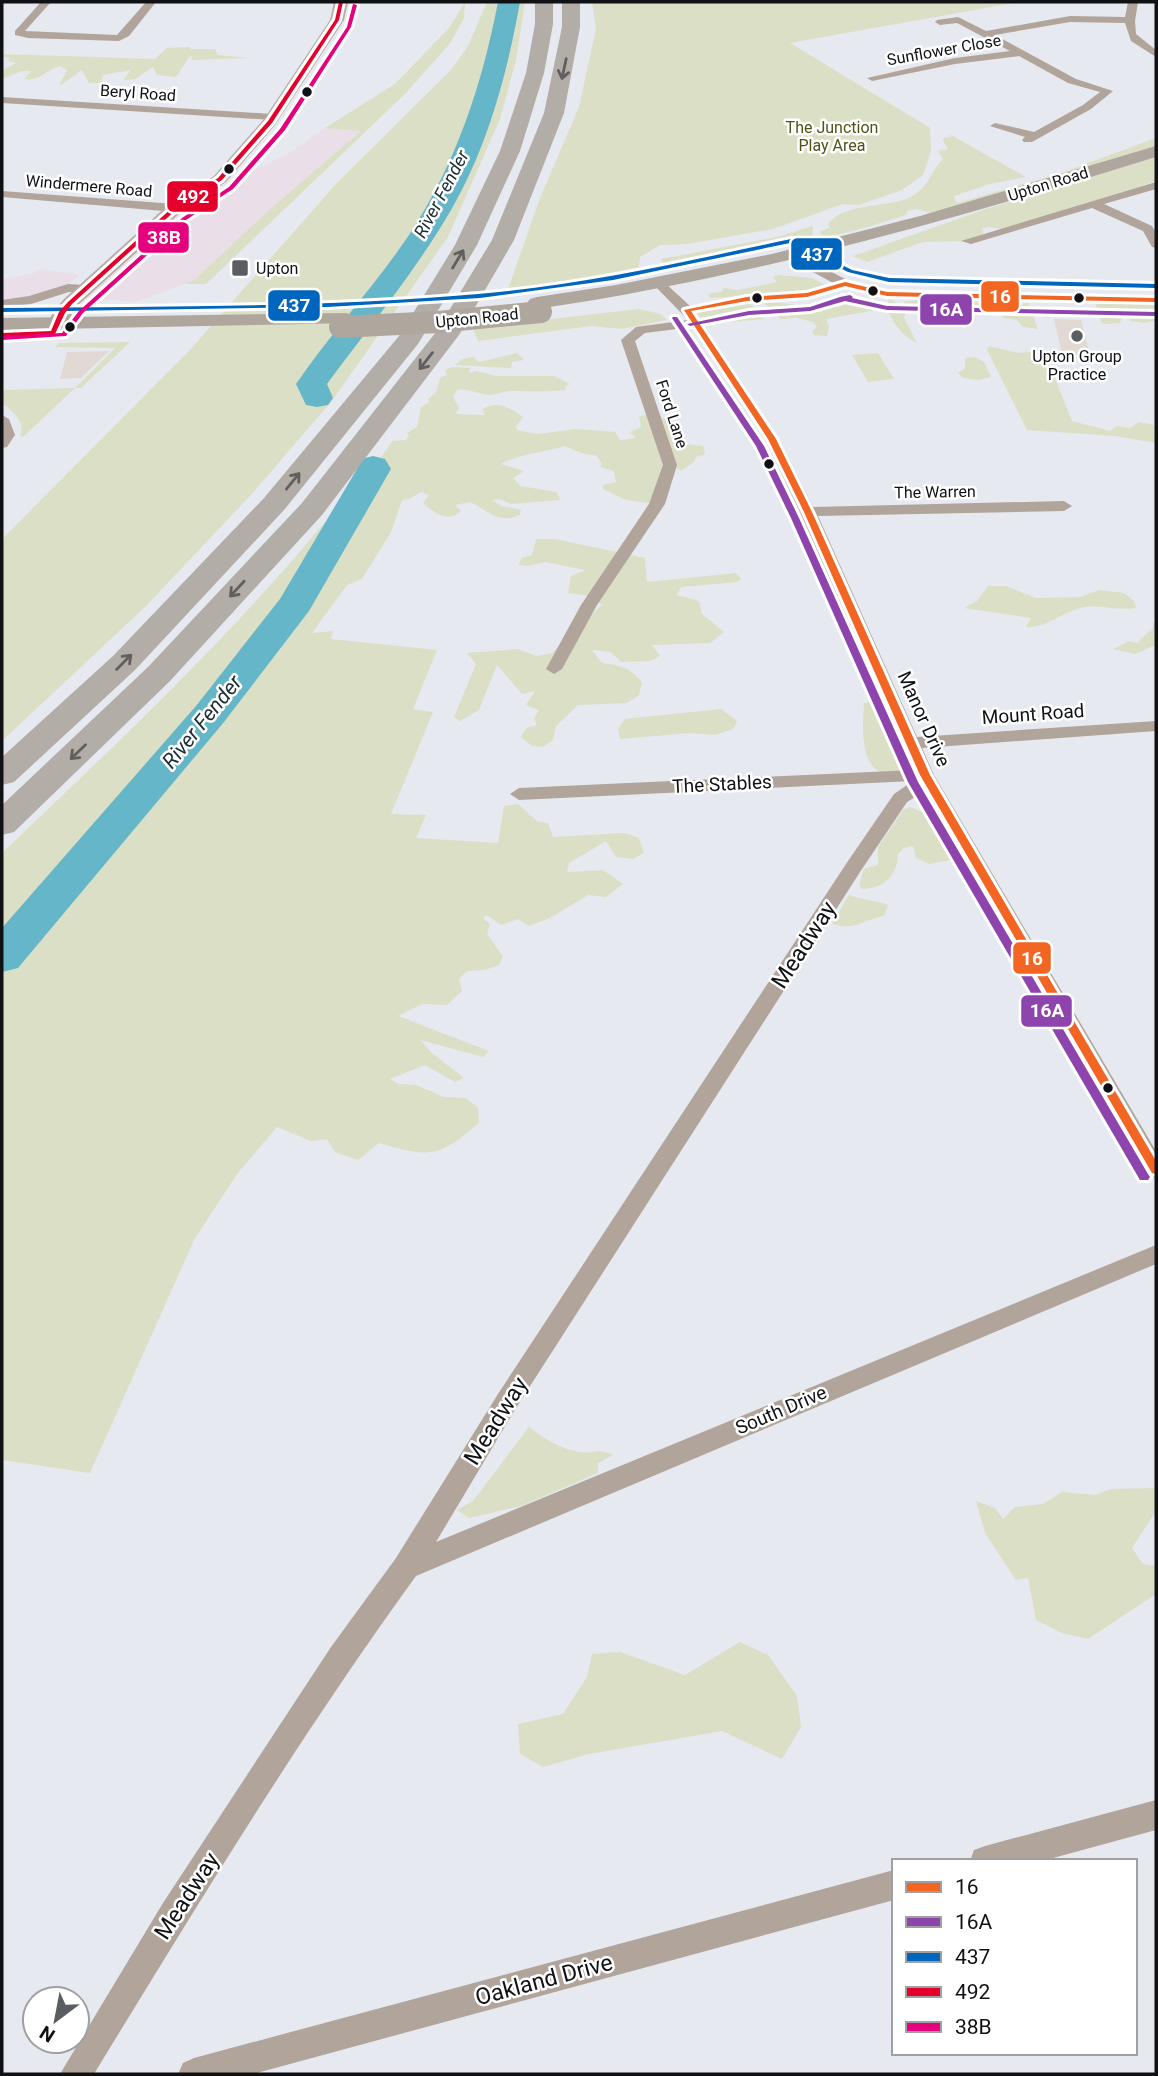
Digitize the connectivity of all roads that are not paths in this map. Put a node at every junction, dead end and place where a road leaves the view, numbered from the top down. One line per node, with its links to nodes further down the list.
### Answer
1 (46, 2): 2 (street)
2 (151, 2)
3 (341, 2): 14 (street)
4 (544, 2): 42 (highway, one-way to 4)
5 (571, 2): 45 (highway, one-way to 45)
6 (1133, 2): 7 (street)
7 (1130, 20): 9 (street); 11 (street)
8 (940, 22): 9 (street)
9 (985, 34): 10 (street)
10 (1022, 53): 12 (street, Sunflower Close); 15 (street)
11 (1156, 54)
12 (884, 87)
13 (2, 100): 14 (street, Beryl Road)
14 (273, 117): 21 (street)
15 (995, 126)
16 (1156, 151): 25 (main road, Upton Road)
17 (1156, 185): 20 (street)
18 (2, 194): 19 (street, Windermere Road)
19 (16, 195): 21 (street, Windermere Road); 22 (street)
20 (1094, 204): 23 (street); 24 (street)
21 (175, 208): 27 (street)
22 (2, 209)
23 (967, 242)
24 (1156, 244)
25 (798, 259): 26 (street); 28 (main road, Upton Road)
26 (845, 284): 29 (street); 31 (street)
27 (85, 289): 30 (street); 33 (street)
28 (665, 290): 31 (street, Manor Drive); 33 (main road, Upton Road, bridge)
29 (1156, 300)
30 (2, 304)
31 (692, 317): 38 (street, Manor Drive); 39 (street, Ford Lane)
32 (2, 324): 33 (main road, Upton Road)
33 (54, 328): 34 (main road, Upton Road)
34 (2, 335)
35 (2, 419): 36 (street)
36 (2, 444)
37 (1064, 506): 38 (street, The Warren)
38 (808, 512): 41 (street, Manor Drive)
39 (554, 670)
40 (1156, 726): 41 (street, Mount Road)
41 (912, 743): 43 (street, Manor Drive)
42 (2, 775)
43 (925, 775): 44 (street, The Stables); 46 (street, Manor Drive); 48 (street, Meadway)
44 (519, 794)
45 (2, 824)
46 (1156, 1170)
47 (1156, 1254): 48 (street, South Drive)
48 (406, 1567): 52 (street, Meadway)
49 (1156, 1815): 50 (street)
50 (992, 1859)
51 (892, 1886): 53 (street, Oakland Drive)
52 (76, 2074)
53 (194, 2074)

